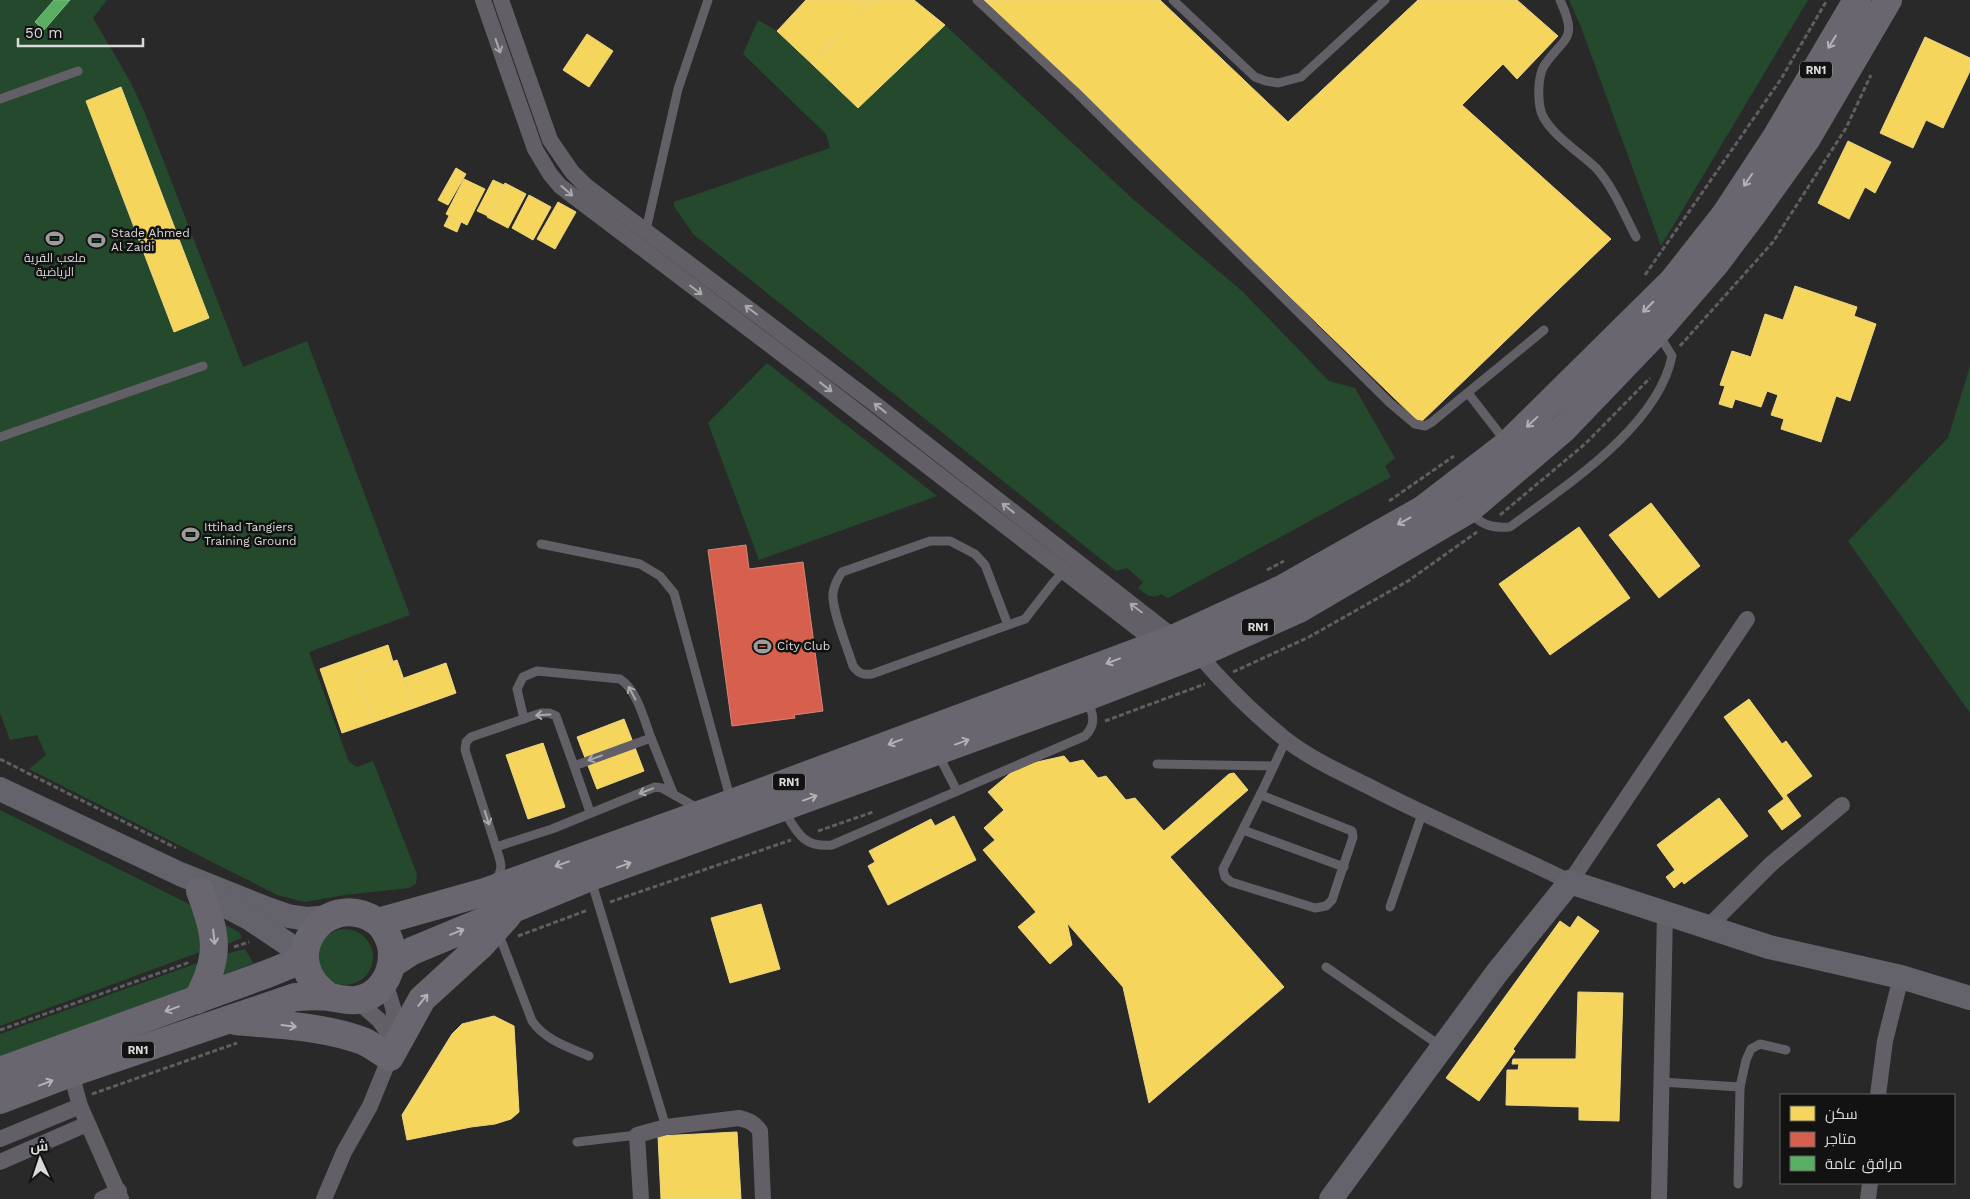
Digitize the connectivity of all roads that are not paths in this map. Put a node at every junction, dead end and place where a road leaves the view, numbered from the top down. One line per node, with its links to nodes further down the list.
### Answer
1 (482, 0): 22 (street, one-way to 22)
2 (501, 0): 12 (street)
3 (708, 0): 12 (lane)
4 (977, 0): 17 (lane)
5 (1173, 0): 6 (lane)
6 (1385, 0)
7 (1560, 0): 13 (lane)
8 (1857, 0): 19 (highway, RN1, one-way to 19)
9 (1888, 0): 15 (highway, RN1)
10 (78, 71): 11 (lane)
11 (0, 99)
12 (646, 230): 25 (street, one-way to 12)
13 (1636, 237)
14 (1544, 330): 17 (lane)
15 (1657, 331): 20 (highway, RN1); 20 (lane)
16 (203, 366): 18 (lane)
17 (1468, 393): 19 (lane)
18 (0, 437)
19 (1508, 444): 25 (highway, RN1, one-way to 25)
20 (1468, 510): 26 (highway, RN1)
21 (541, 544): 39 (lane)
22 (1064, 571): 24 (lane); 25 (street)
23 (1748, 619): 49 (street)
24 (1008, 625): 24 (lane)
25 (1166, 641): 39 (highway, RN1, one-way to 39)
26 (1198, 654): 27 (highway, RN1); 30 (street)
27 (1086, 697): 31 (highway, RN1, one-way to 27); 36 (lane)
28 (524, 719): 29 (lane, one-way to 28); 33 (lane, one-way to 28); 46 (lane, one-way to 46)
29 (651, 738): 33 (lane, one-way to 33); 37 (lane)
30 (1286, 740): 34 (lane); 44 (street)
31 (937, 751): 36 (lane); 41 (highway, RN1, one-way to 31)
32 (1157, 764): 34 (lane)
33 (574, 766): 42 (lane)
34 (1274, 766): 38 (lane)
35 (0, 789): 50 (street)
36 (956, 791): 41 (lane)
37 (673, 793): 42 (lane, one-way to 42); 43 (lane)
38 (1261, 795): 45 (lane); 47 (lane)
39 (732, 804): 43 (highway, RN1)
40 (1842, 805): 57 (street)
41 (782, 808): 48 (highway, RN1, one-way to 41)
42 (590, 812): 46 (lane)
43 (705, 813): 51 (highway, RN1, one-way to 51)
44 (1422, 814): 49 (street); 52 (lane)
45 (1243, 830): 47 (lane); 47 (lane)
46 (496, 847): 51 (lane)
47 (1344, 867)
48 (590, 878): 55 (highway, RN1); 77 (lane)
49 (1570, 882): 53 (street); 67 (street)
50 (190, 883): 54 (street); 58 (street); 64 (highway, one-way to 64)
51 (485, 892): 56 (highway, RN1)
52 (1390, 907)
53 (1665, 913): 57 (street); 71 (street)
54 (329, 917): 56 (highway); 58 (highway)
55 (505, 918): 60 (highway, RN1, one-way to 55); 66 (highway, one-way to 55); 69 (lane)
56 (378, 922): 60 (highway)
57 (1708, 927): 61 (street)
58 (304, 957): 62 (highway); 64 (highway, RN1)
59 (1326, 967): 67 (lane)
60 (388, 973): 62 (highway, RN1); 66 (street)
61 (1901, 977): 63 (street); 74 (street)
62 (343, 998): 65 (highway, RN1); 66 (street)
63 (1970, 998)
64 (198, 1000): 70 (highway, RN1, one-way to 70)
65 (223, 1020): 66 (highway, one-way to 66); 73 (highway, RN1)
66 (390, 1047): 86 (street)
67 (1442, 1047): 89 (street)
68 (1786, 1050): 72 (lane)
69 (589, 1056)
70 (0, 1071)
71 (1661, 1082): 72 (lane); 90 (street)
72 (1740, 1087): 82 (lane)
73 (76, 1093): 75 (highway, RN1, one-way to 73); 76 (street); 79 (street)
74 (1878, 1094)
75 (0, 1100)
76 (88, 1124): 81 (street); 84 (street)
77 (666, 1127): 78 (street); 88 (street)
78 (637, 1135): 80 (lane); 87 (street)
79 (0, 1139)
80 (577, 1142)
81 (0, 1162)
82 (1738, 1184)
83 (1870, 1184): 91 (street)
84 (120, 1195): 85 (street)
85 (102, 1199)
86 (324, 1199)
87 (642, 1199)
88 (763, 1199)
89 (1331, 1199)
90 (1658, 1199)
91 (1868, 1199)

